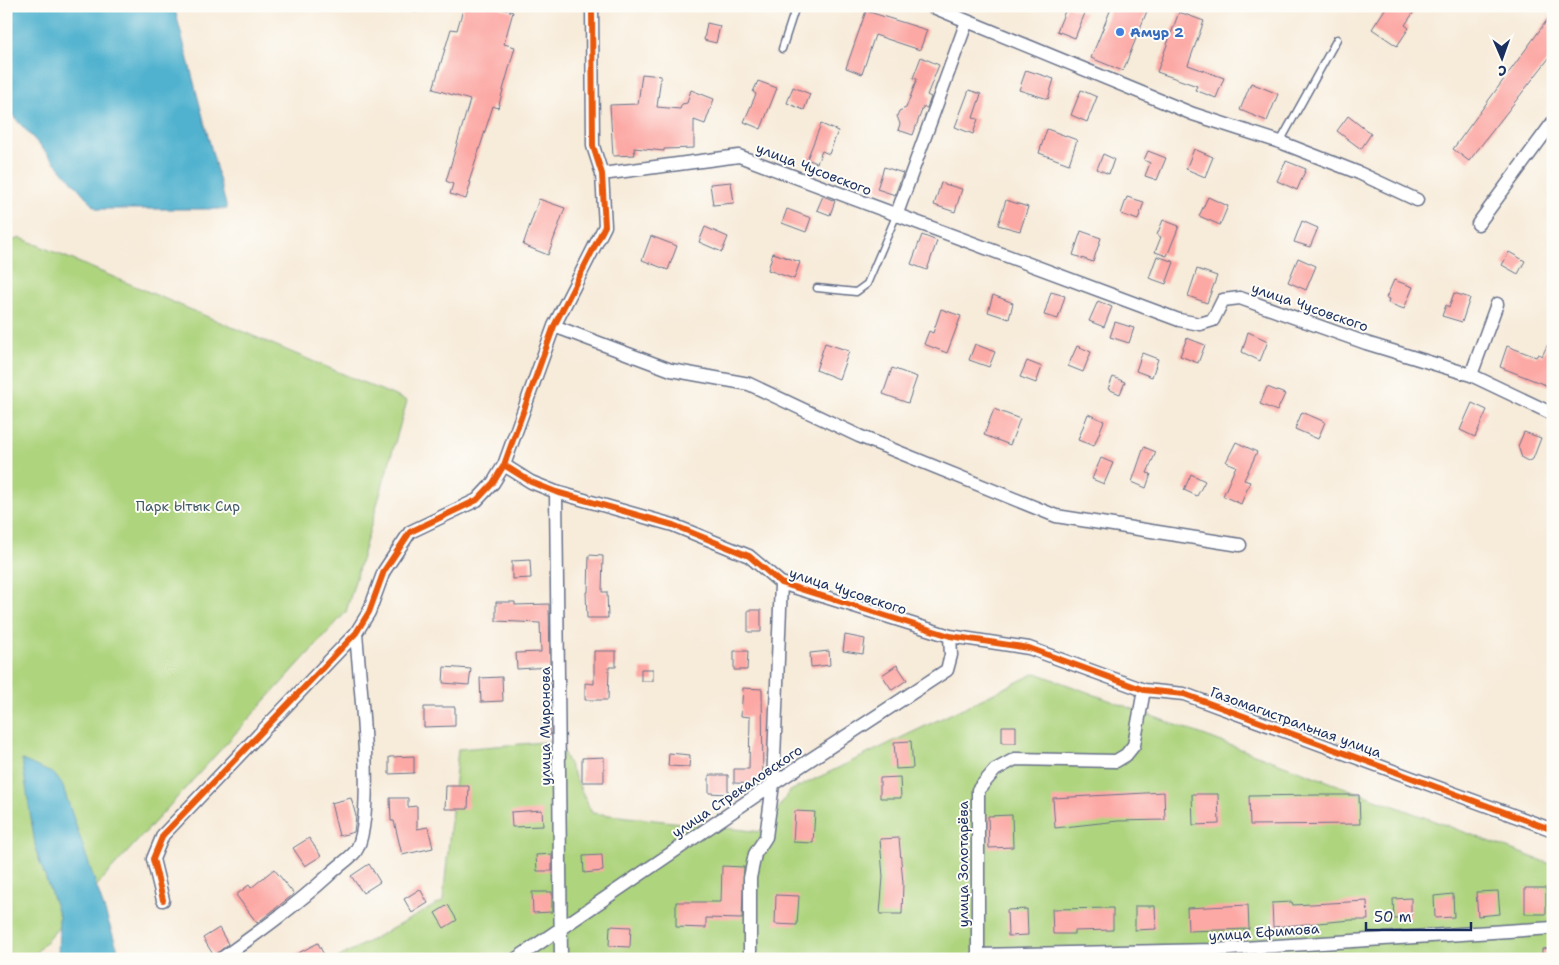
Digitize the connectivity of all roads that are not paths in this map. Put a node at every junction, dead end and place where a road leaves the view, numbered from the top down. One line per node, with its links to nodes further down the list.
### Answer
1 (592, 6): 9 (street)
2 (796, 6): 6 (lane)
3 (931, 6): 4 (street)
4 (967, 21): 8 (street); 11 (street)
5 (1337, 39): 8 (lane)
6 (782, 49)
7 (1553, 122): 12 (street)
8 (1280, 142): 10 (street)
9 (602, 174): 11 (street, улица Чусовского); 15 (street)
10 (1417, 200)
11 (896, 216): 13 (lane); 16 (street, улица Чусовского)
12 (1478, 224)
13 (817, 288)
14 (1497, 304): 16 (street)
15 (554, 326): 18 (street); 20 (street)
16 (1471, 375): 17 (street, улица Чусовского)
17 (1553, 414)
18 (504, 465): 19 (street, улица Чусовского); 22 (street)
19 (556, 492): 21 (street, улица Чусовского); 30 (street, улица Миронова)
20 (1240, 545)
21 (781, 584): 23 (street, улица Чусовского); 26 (street)
22 (356, 633): 28 (street); 33 (street)
23 (950, 636): 24 (street, улица Чусовского); 26 (street, улица Стрекаловского)
24 (1029, 648): 25 (street, Газомагистральная улица)
25 (1144, 690): 27 (street, Газомагистральная улица); 32 (street, улица Золотарёва)
26 (773, 784): 30 (street, улица Стрекаловского); 36 (street)
27 (1553, 830)
28 (163, 900)
29 (1553, 928): 31 (street, улица Ефимова)
30 (562, 929): 34 (street, улица Стрекаловского); 35 (street, улица Миронова)
31 (1214, 955): 32 (street, улица Ефимова)
32 (978, 957)
33 (221, 959)
34 (516, 959)
35 (561, 959)
36 (750, 959)

